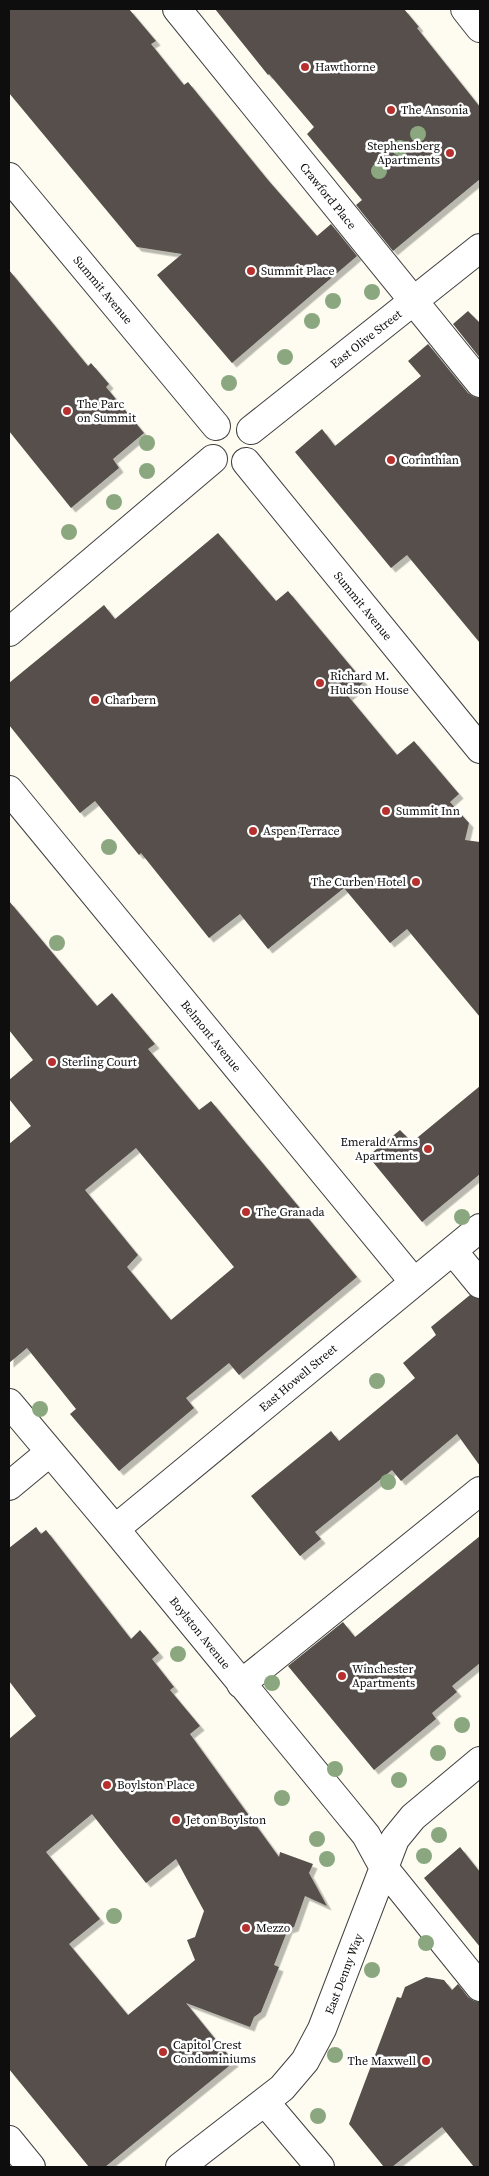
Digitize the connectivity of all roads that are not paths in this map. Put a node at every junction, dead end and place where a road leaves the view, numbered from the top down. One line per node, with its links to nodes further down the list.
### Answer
1 (177, 9): 6 (street, Crawford Place)
2 (465, 9): 3 (street)
3 (480, 28)
4 (9, 177): 8 (street, Summit Avenue)
5 (480, 248): 6 (street, East Olive Street)
6 (414, 302): 7 (street, Crawford Place); 9 (street, East Olive Street)
7 (480, 383)
8 (216, 426): 9 (street); 10 (street)
9 (251, 430): 11 (street)
10 (214, 460): 11 (street); 12 (street)
11 (246, 462): 13 (street, Summit Avenue)
12 (9, 632)
13 (480, 749)
14 (9, 790): 17 (street, Belmont Avenue)
15 (480, 1228): 16 (street, East Howell Street)
16 (453, 1251): 17 (street, East Howell Street); 18 (street)
17 (414, 1282): 23 (street, East Howell Street)
18 (480, 1284)
19 (9, 1404): 20 (street, Boylston Avenue)
20 (50, 1452): 21 (street); 23 (street, Boylston Avenue)
21 (9, 1486)
22 (480, 1491): 24 (street)
23 (116, 1529): 24 (street, Boylston Avenue)
24 (241, 1684): 26 (street, Boylston Avenue)
25 (480, 1761): 26 (street, East Denny Way)
26 (384, 1868): 27 (street, Boylston Avenue); 28 (street, East Denny Way)
27 (480, 1986)
28 (265, 2102): 31 (street, East Denny Way); 32 (street)
29 (9, 2140): 30 (street)
30 (31, 2167)
31 (180, 2167)
32 (320, 2167)

